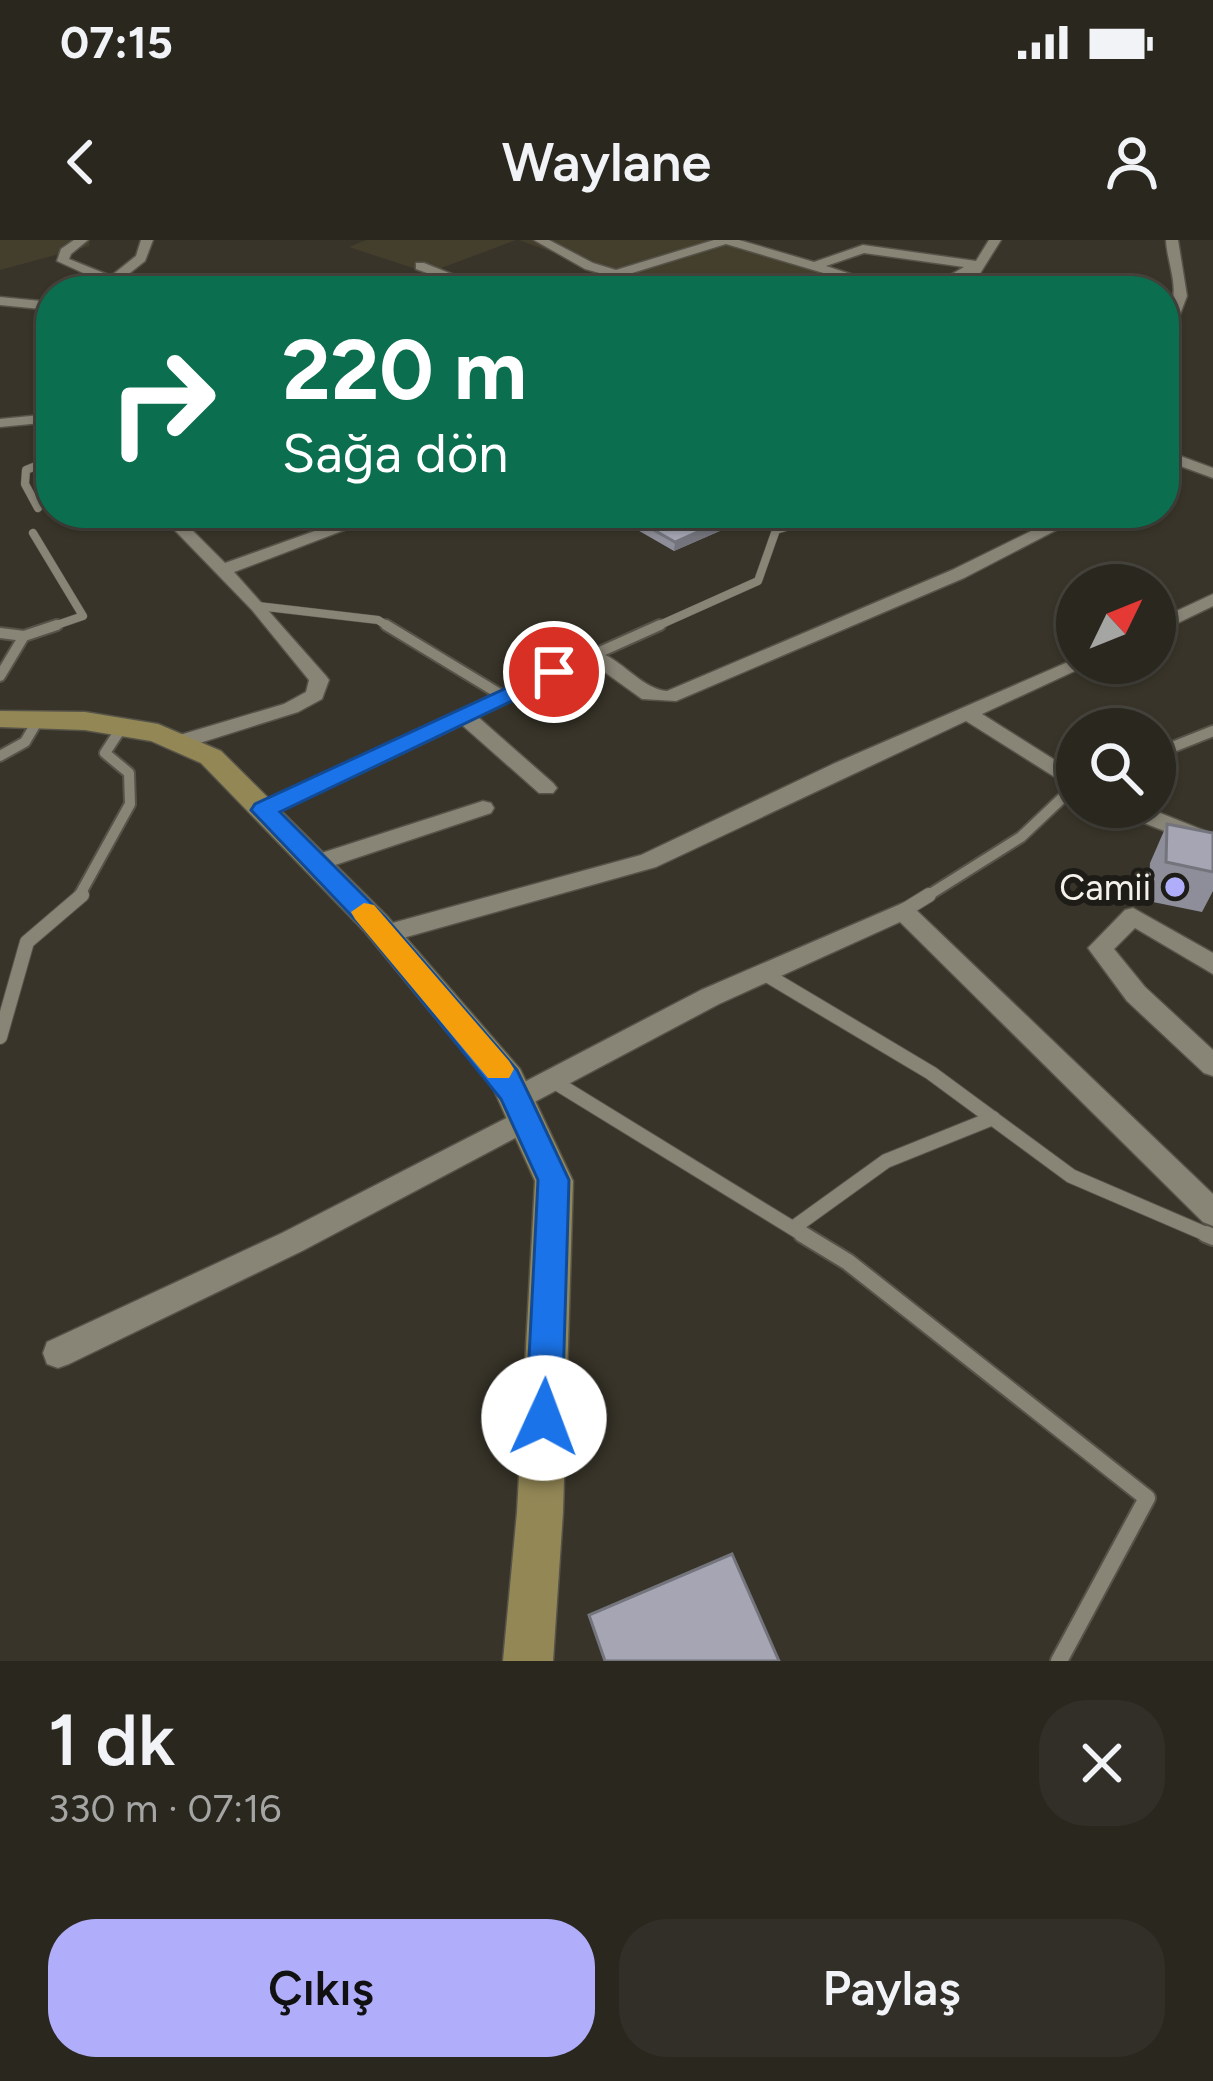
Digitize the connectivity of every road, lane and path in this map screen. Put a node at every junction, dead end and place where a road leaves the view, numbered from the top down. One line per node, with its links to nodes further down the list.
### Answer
1 (97, 240): 7 (street)
2 (147, 240): 13 (street)
3 (540, 240): 11 (street)
4 (726, 240): 10 (street); 11 (street)
5 (995, 240): 8 (street)
6 (1172, 240): 22 (street)
7 (81, 242): 12 (street)
8 (976, 265): 10 (street); 18 (street); 19 (street)
9 (420, 266): 14 (street)
10 (814, 266): 17 (street)
11 (616, 274): 15 (street); 16 (street)
12 (89, 276)
13 (118, 276)
14 (447, 276)
15 (610, 276)
16 (622, 276)
17 (847, 276)
18 (956, 276)
19 (970, 276)
20 (0, 301): 21 (street)
21 (36, 305)
22 (1179, 311)
23 (36, 419): 24 (street)
24 (0, 423)
25 (1179, 464): 27 (street)
26 (36, 466): 28 (lane)
27 (1213, 473)
28 (36, 504)
29 (181, 528): 34 (street)
30 (339, 528): 34 (street)
31 (783, 528): 40 (lane)
32 (1051, 528): 40 (street)
33 (33, 533): 39 (lane)
34 (222, 570): 36 (street)
35 (1213, 599): 37 (street)
36 (257, 606): 43 (lane); 50 (street)
37 (1176, 618)
38 (0, 632): 39 (lane)
39 (24, 636): 42 (lane)
40 (593, 655): 43 (street)
41 (1056, 674): 44 (street)
42 (0, 676)
43 (502, 696): 45 (street)
44 (968, 713): 53 (street); 62 (street)
45 (462, 714): 54 (street); 57 (street)
46 (0, 719): 47 (main road)
47 (38, 720): 48 (main road); 52 (lane)
48 (122, 727): 50 (main road); 65 (lane)
49 (1213, 731): 51 (lane)
50 (180, 742): 57 (main road)
51 (1176, 746)
52 (0, 756)
53 (1056, 770)
54 (546, 788)
55 (1056, 804): 61 (lane)
56 (483, 808): 60 (street)
57 (264, 810): 60 (main road)
58 (1176, 827): 59 (street)
59 (1213, 842)
60 (316, 863): 62 (main road)
61 (903, 911): 64 (street); 70 (street)
62 (385, 934): 68 (main road)
63 (1213, 965): 66 (street)
64 (765, 974): 67 (street); 69 (lane)
65 (0, 1037)
66 (1213, 1066)
67 (552, 1080): 68 (street); 71 (lane)
68 (521, 1109): 73 (street); 74 (main road)
69 (993, 1118): 71 (lane); 72 (lane)
70 (1213, 1213)
71 (793, 1228): 75 (lane)
72 (1213, 1237)
73 (58, 1353)
74 (528, 1661)
75 (1059, 1661)

